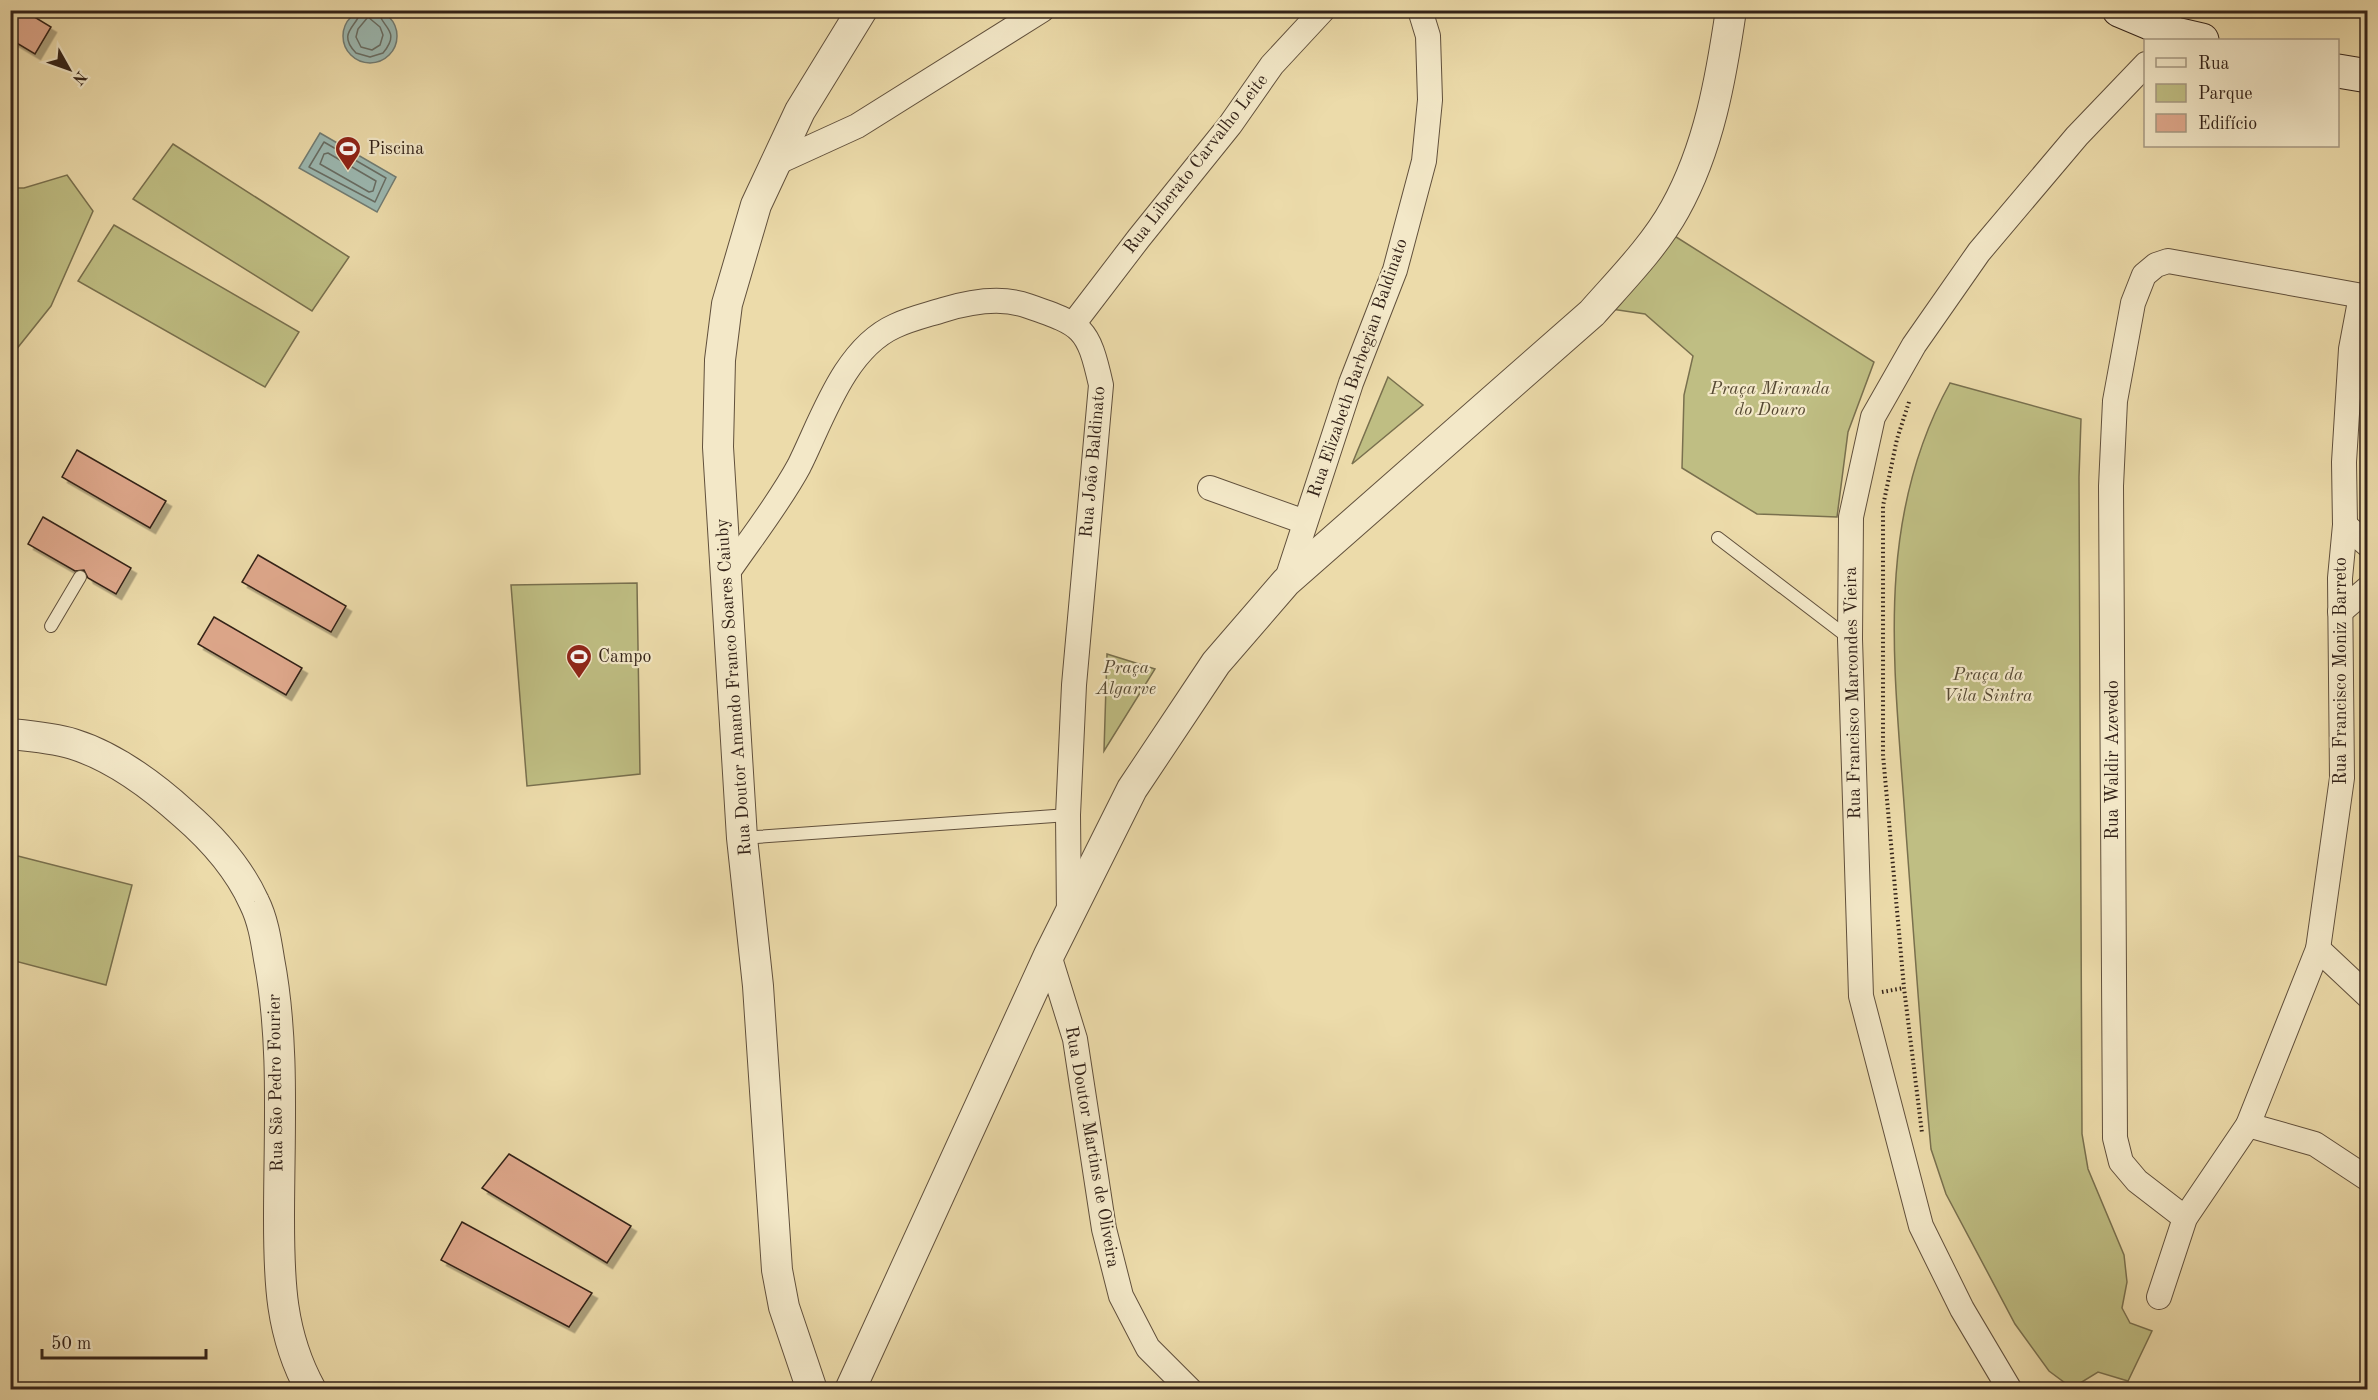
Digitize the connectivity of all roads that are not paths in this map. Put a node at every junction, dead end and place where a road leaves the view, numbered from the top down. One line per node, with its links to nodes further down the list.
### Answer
1 (862, 10): 11 (street, Rua Doutor Amando Franco Soares Caiuby)
2 (1041, 10): 11 (street)
3 (1323, 10): 13 (street, Rua Liberato Carvalho Leite)
4 (1420, 10): 15 (street, Rua Elizabeth Barbegian Baldinato)
5 (1731, 10): 21 (street)
6 (2119, 10): 7 (main road)
7 (2182, 38)
8 (2144, 65): 25 (street, Rua Francisco Marcondes Vieira)
9 (2339, 71): 10 (main road)
10 (2367, 76)
11 (776, 163): 19 (street, Rua Doutor Amando Franco Soares Caiuby)
12 (2364, 297): 16 (street, Rua Francisco Moniz Barreto); 35 (street, Rua Waldir Azevedo)
13 (1074, 323): 19 (street); 27 (street, Rua João Baldinato)
14 (1210, 488): 15 (street)
15 (1305, 522): 21 (street, Rua Elizabeth Barbegian Baldinato)
16 (2345, 525): 18 (street); 23 (street, Rua Francisco Moniz Barreto)
17 (1718, 538): 25 (lane)
18 (2367, 545)
19 (728, 572): 28 (street, Rua Doutor Amando Franco Soares Caiuby)
20 (80, 577): 24 (lane)
21 (1286, 582): 29 (street)
22 (2367, 588): 23 (street)
23 (2340, 612): 30 (street, Rua Francisco Moniz Barreto)
24 (51, 626)
25 (1850, 639): 41 (street, Rua Francisco Marcondes Vieira)
26 (10, 734): 37 (street, Rua São Pedro Fourier)
27 (1068, 815): 28 (lane); 29 (street, Rua João Baldinato)
28 (742, 838): 38 (street, Rua Doutor Amando Franco Soares Caiuby)
29 (1068, 916): 31 (street)
30 (2318, 949): 32 (street); 33 (street, Rua Francisco Moniz Barreto)
31 (1049, 955): 39 (street); 40 (street, Rua Doutor Martins de Oliveira)
32 (2367, 996)
33 (2248, 1125): 34 (street); 35 (street, Rua Francisco Moniz Barreto)
34 (2367, 1179)
35 (2185, 1218): 36 (street, Rua Francisco Moniz Barreto)
36 (2159, 1297)
37 (311, 1389)
38 (812, 1389)
39 (850, 1389)
40 (1190, 1389)
41 (2010, 1389)

